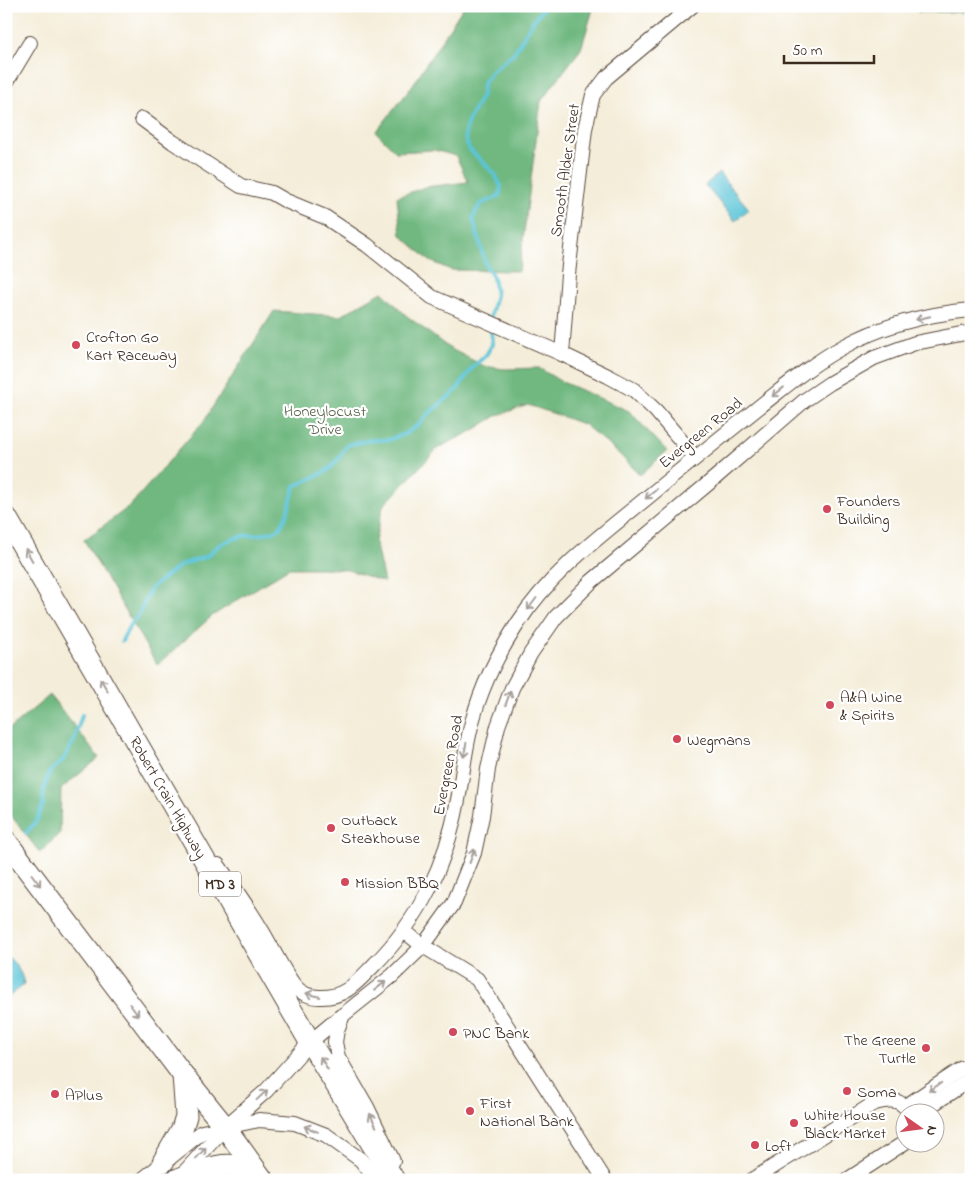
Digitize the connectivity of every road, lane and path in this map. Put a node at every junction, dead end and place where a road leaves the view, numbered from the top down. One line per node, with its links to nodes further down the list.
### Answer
1 (692, 6): 7 (street, Smooth Alder Street)
2 (30, 43): 3 (street)
3 (6, 83)
4 (142, 119): 7 (street)
5 (971, 310): 8 (street, Evergreen Road, one-way to 8)
6 (971, 332): 13 (street, one-way to 6)
7 (562, 354): 8 (street)
8 (695, 457): 12 (street, Evergreen Road, one-way to 12)
9 (6, 517): 10 (highway, Robert Crain Highway / MD 3, one-way to 9)
10 (171, 800): 12 (street, Evergreen Road, one-way to 10); 15 (highway, Robert Crain Highway / MD 3)
11 (6, 842): 17 (highway, one-way to 17)
12 (404, 931): 13 (street)
13 (423, 946): 14 (street, one-way to 13); 30 (street)
14 (343, 1015): 15 (street); 29 (street, one-way to 14)
15 (310, 1042): 21 (street, one-way to 15); 28 (highway, Robert Crain Highway / MD 3, one-way to 15)
16 (967, 1074): 19 (street, one-way to 19); 20 (street)
17 (183, 1075): 21 (highway); 23 (highway)
18 (901, 1104): 31 (street)
19 (918, 1104)
20 (930, 1104)
21 (226, 1127): 23 (street); 24 (street, one-way to 21); 26 (highway); 27 (street, one-way to 21)
22 (894, 1149): 32 (street)
23 (163, 1162): 25 (street)
24 (178, 1179): 26 (highway)
25 (142, 1180)
26 (263, 1180)
27 (376, 1180)
28 (394, 1180)
29 (402, 1180)
30 (605, 1180)
31 (752, 1180)
32 (847, 1180)

